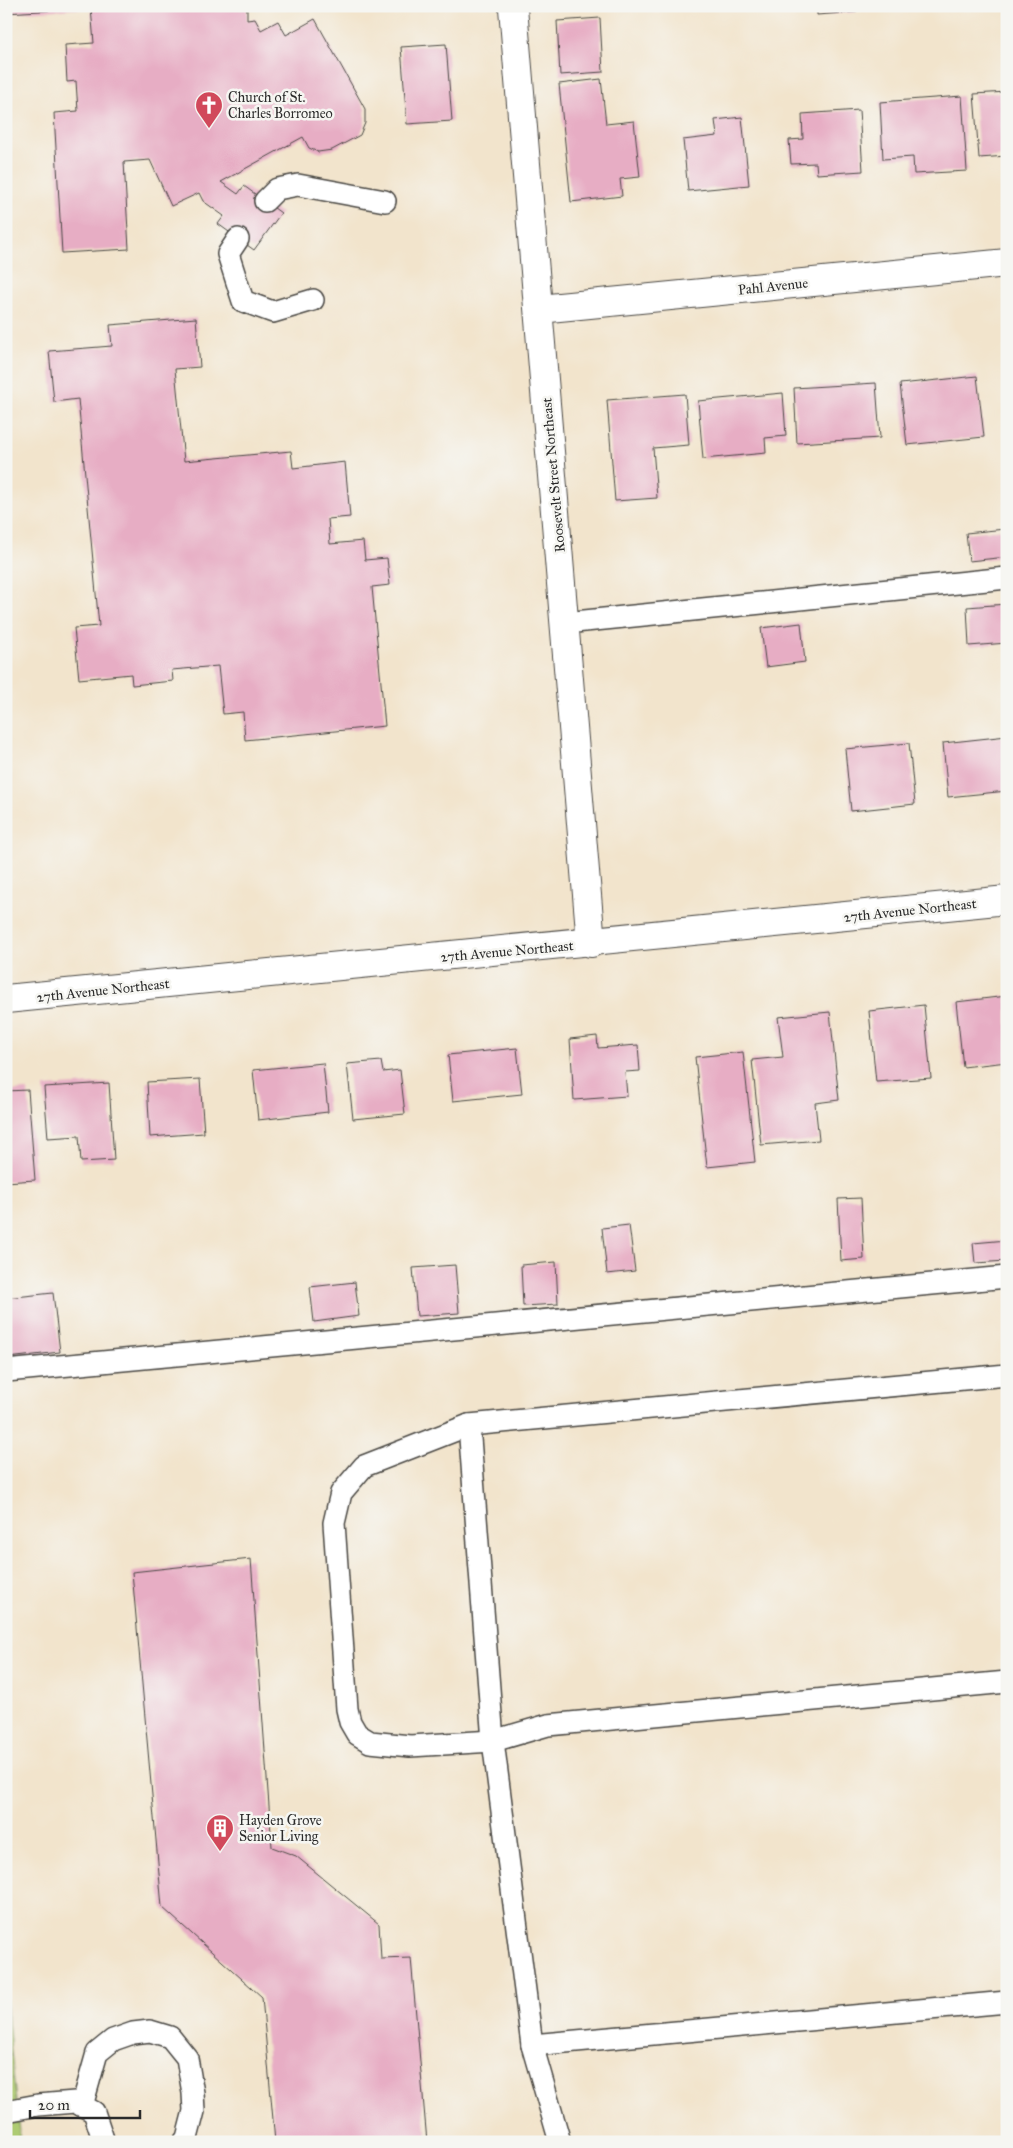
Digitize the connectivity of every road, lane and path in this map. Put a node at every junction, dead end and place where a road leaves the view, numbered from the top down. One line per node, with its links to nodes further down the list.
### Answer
1 (519, 7): 7 (street, Roosevelt Street Northeast)
2 (265, 201): 3 (lane)
3 (385, 201)
4 (238, 239): 6 (lane)
5 (1007, 263): 7 (street, Pahl Avenue)
6 (313, 300)
7 (539, 309): 9 (street, Roosevelt Street Northeast)
8 (1007, 578): 9 (lane)
9 (565, 623): 11 (street, Roosevelt Street Northeast)
10 (1007, 900): 11 (street, 27th Avenue Northeast)
11 (591, 942): 12 (street, 27th Avenue Northeast)
12 (6, 999)
13 (1007, 1277): 14 (lane)
14 (6, 1371)
15 (1007, 1375): 16 (lane)
16 (469, 1425): 18 (lane); 18 (lane)
17 (1007, 1682): 18 (lane)
18 (493, 1741): 20 (lane)
19 (1007, 2002): 20 (lane)
20 (532, 2045): 25 (lane)
21 (82, 2106): 22 (lane); 23 (lane); 24 (lane)
22 (6, 2111)
23 (104, 2142)
24 (184, 2142)
25 (560, 2142)

